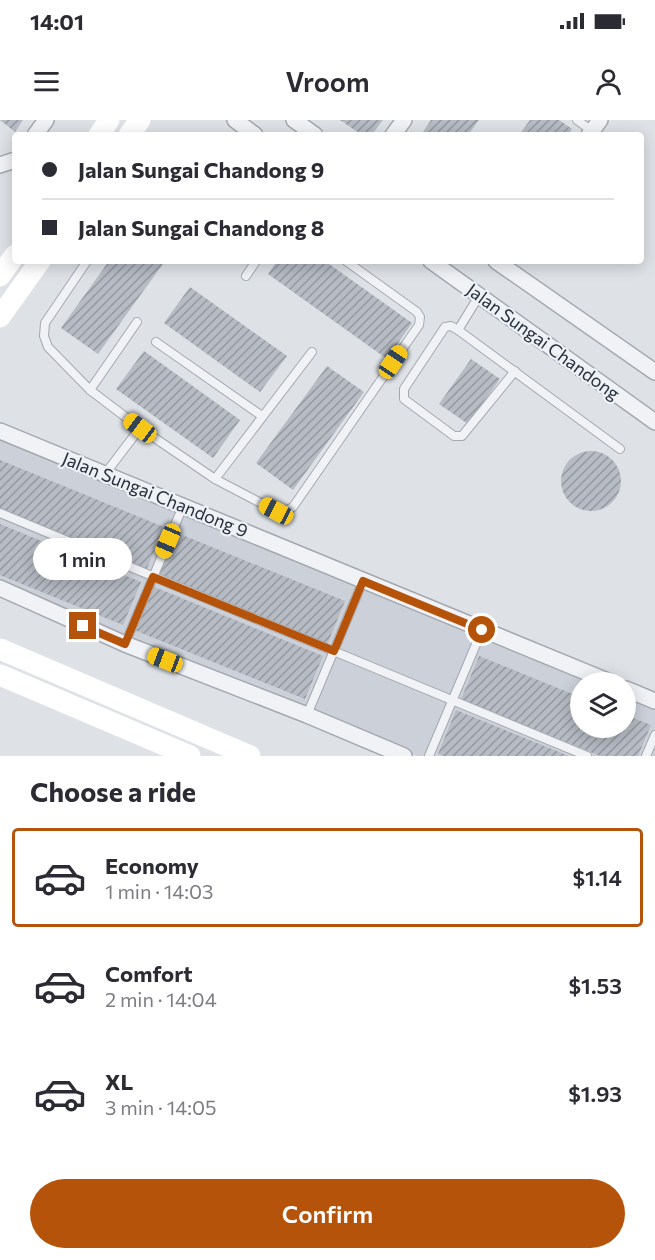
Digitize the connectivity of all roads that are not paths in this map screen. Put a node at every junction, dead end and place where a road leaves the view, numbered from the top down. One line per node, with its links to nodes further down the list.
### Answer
1 (235, 120): 5 (street)
2 (294, 120): 6 (street)
3 (577, 120): 4 (lane)
4 (594, 129)
5 (251, 132)
6 (311, 132)
7 (12, 259): 14 (street)
8 (38, 264): 17 (street)
9 (85, 264): 24 (lane)
10 (254, 264): 15 (lane)
11 (350, 264): 31 (lane)
12 (434, 264): 16 (street, Jalan Sungai Chandong)
13 (501, 264): 23 (street)
14 (0, 276)
15 (246, 276)
16 (479, 296): 19 (lane); 26 (street, Jalan Sungai Chandong)
17 (0, 317)
18 (137, 322): 24 (lane)
19 (458, 330): 22 (lane); 22 (lane)
20 (156, 342): 25 (lane)
21 (312, 352): 25 (lane)
22 (515, 371): 29 (lane)
23 (655, 372)
24 (90, 390): 27 (lane)
25 (262, 416): 31 (lane)
26 (655, 422)
27 (140, 428): 30 (lane); 31 (lane)
28 (0, 430): 30 (street, Jalan Sungai Chandong 9)
29 (620, 449)
30 (105, 474): 32 (street, Jalan Sungai Chandong 9)
31 (215, 479)
32 (183, 506): 34 (lane); 35 (street, Jalan Sungai Chandong 9)
33 (0, 513): 34 (lane)
34 (153, 577): 38 (lane); 40 (lane)
35 (363, 581): 37 (street, Jalan Sungai Chandong 9); 40 (lane)
36 (0, 588): 38 (street)
37 (482, 630): 41 (street, Jalan Sungai Chandong 9); 44 (lane)
38 (125, 644): 46 (street)
39 (0, 649): 48 (street)
40 (334, 651): 44 (lane); 46 (lane)
41 (585, 672)
42 (0, 675): 49 (street)
43 (636, 693): 45 (street)
44 (453, 700): 52 (lane); 53 (lane)
45 (655, 701)
46 (307, 715): 51 (street)
47 (655, 735): 54 (lane)
48 (211, 749): 50 (street)
49 (190, 756)
50 (249, 756)
51 (404, 756)
52 (429, 756)
53 (587, 756)
54 (646, 756)

